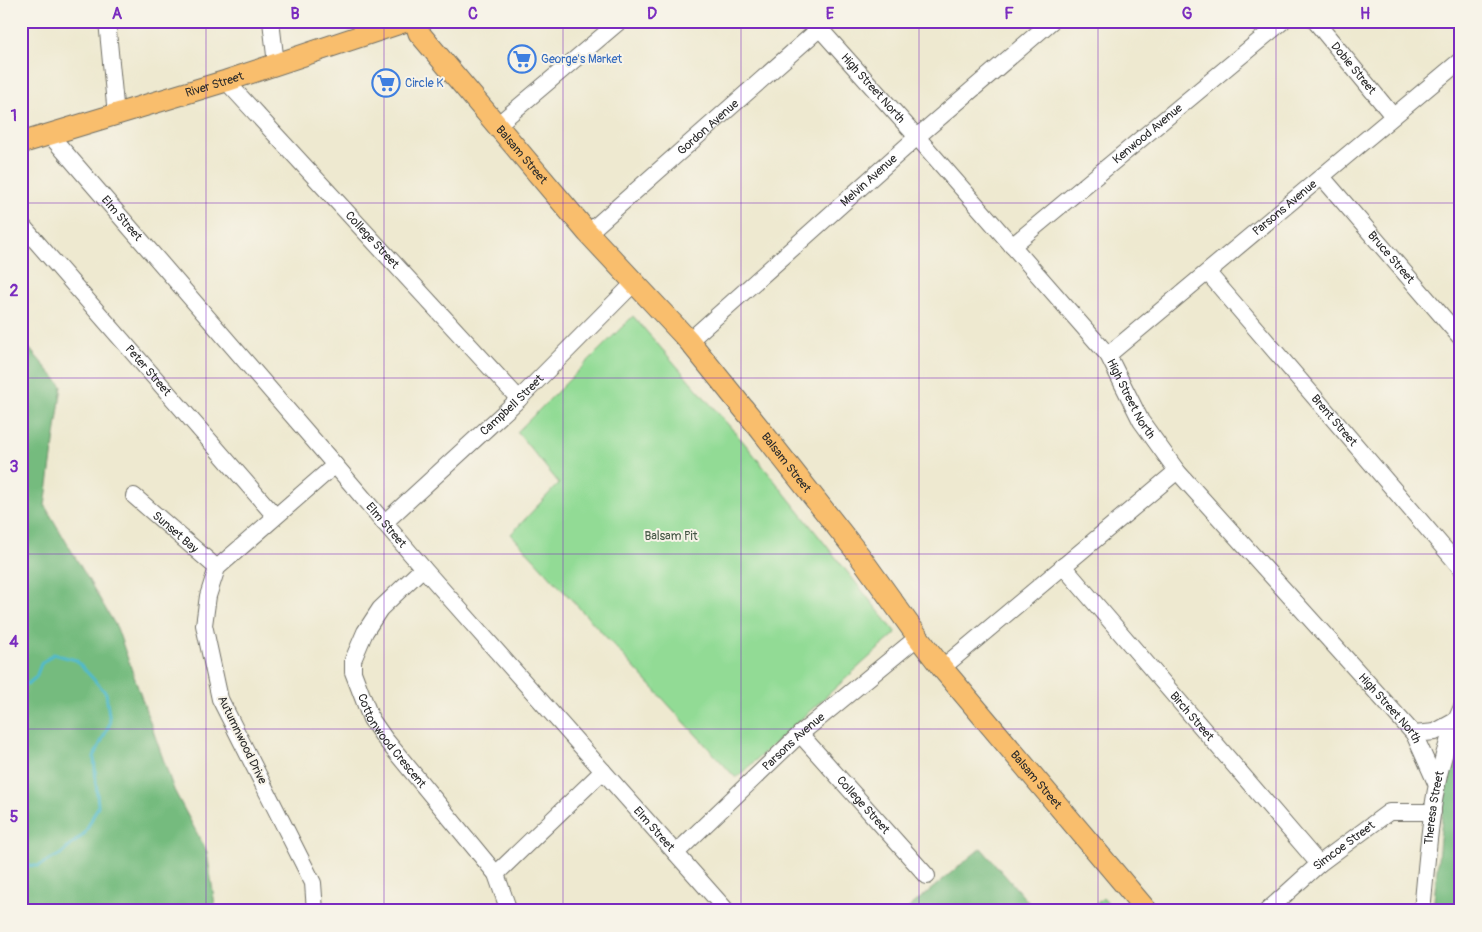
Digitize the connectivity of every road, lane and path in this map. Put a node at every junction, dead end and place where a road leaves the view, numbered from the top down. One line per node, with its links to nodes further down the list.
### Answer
1 (107, 21): 13 (street)
2 (271, 21): 11 (street)
3 (406, 21): 11 (main road, River Street)
4 (415, 21): 15 (main road, Balsam Street)
5 (620, 21): 15 (street)
6 (1052, 21): 17 (street, Melvin Avenue)
7 (1283, 21): 22 (street, Kenwood Avenue)
8 (1315, 21): 14 (street, Dobie Street)
9 (820, 24): 17 (street, High Street North); 21 (street, Gordon Avenue)
10 (1461, 60): 14 (street, Parsons Avenue)
11 (276, 64): 12 (main road, River Street)
12 (226, 81): 13 (main road, River Street); 28 (street, College Street)
13 (116, 114): 16 (main road, River Street)
14 (1393, 116): 19 (street, Parsons Avenue)
15 (496, 126): 21 (main road, Balsam Street)
16 (50, 135): 18 (main road, River Street); 29 (street, Elm Street)
17 (917, 137): 22 (street, High Street North); 26 (street, Melvin Avenue)
18 (21, 143)
19 (1322, 177): 23 (street, Parsons Avenue); 25 (street, Bruce Street)
20 (21, 224): 32 (street, Peter Street)
21 (588, 233): 24 (main road, Balsam Street)
22 (1012, 246): 27 (street, High Street North)
23 (1208, 272): 27 (street, Parsons Avenue); 37 (street, Brent Street)
24 (636, 282): 26 (main road, Balsam Street); 28 (street, Campbell Street)
25 (1461, 338)
26 (688, 341): 38 (main road, Balsam Street)
27 (1108, 355): 30 (street, High Street North)
28 (519, 399): 33 (street, Campbell Street)
29 (335, 464): 32 (street); 33 (street, Elm Street)
30 (1177, 471): 34 (street); 42 (street, High Street North)
31 (134, 496): 35 (street, Sunset Bay)
32 (276, 516): 35 (street)
33 (384, 523): 36 (street, Elm Street)
34 (1064, 566): 39 (street); 47 (street, Birch Street)
35 (217, 568): 50 (street, Autumnwood Drive)
36 (423, 568): 43 (street, Elm Street); 48 (street, Cottonwood Crescent)
37 (1461, 568)
38 (918, 637): 39 (main road, Balsam Street); 41 (street, Parsons Avenue)
39 (942, 668): 53 (main road, Balsam Street)
40 (1458, 715): 42 (street); 44 (street, Theresa Street)
41 (800, 734): 46 (street, Parsons Avenue); 49 (street, College Street)
42 (1414, 734): 44 (street, High Street North)
43 (603, 771): 46 (street, Elm Street); 48 (street)
44 (1436, 782): 45 (street, Theresa Street)
45 (1433, 812): 47 (street, Simcoe Street); 55 (street, Theresa Street)
46 (676, 853): 52 (street, Elm Street)
47 (1319, 864): 54 (street, Simcoe Street)
48 (496, 874): 51 (street, Cottonwood Crescent)
49 (927, 876)
50 (315, 911)
51 (509, 911)
52 (727, 911)
53 (1147, 911)
54 (1267, 911)
55 (1422, 911)

